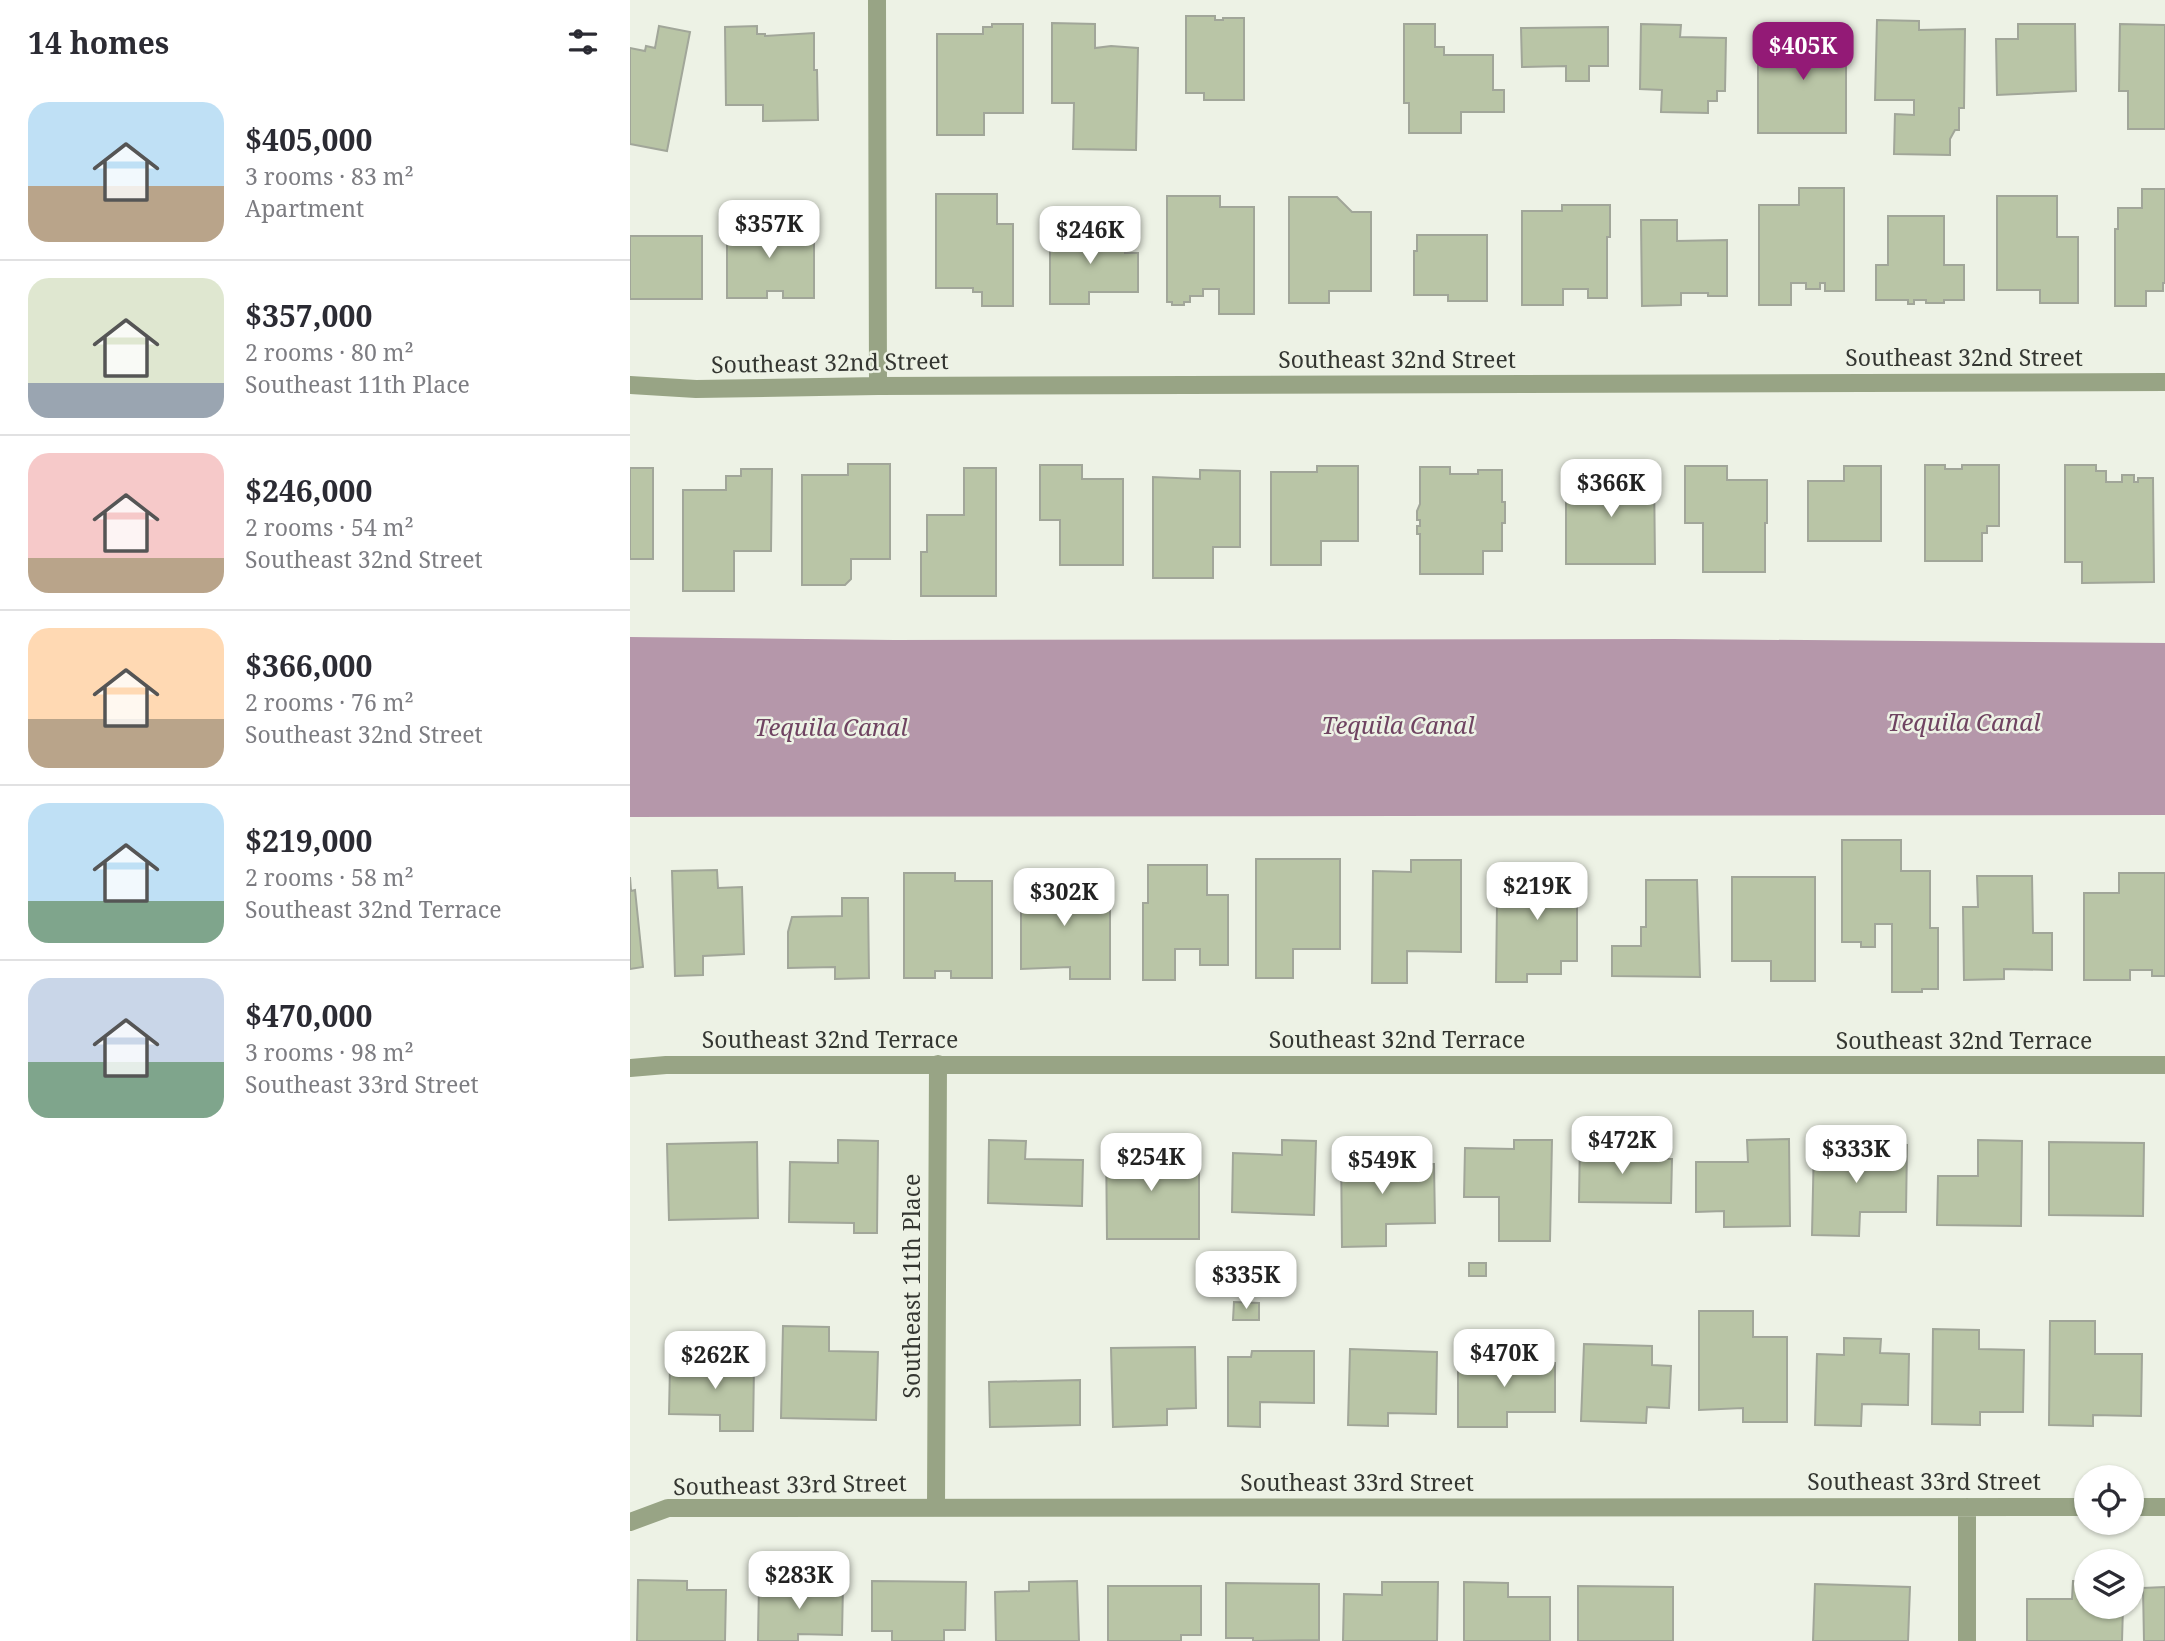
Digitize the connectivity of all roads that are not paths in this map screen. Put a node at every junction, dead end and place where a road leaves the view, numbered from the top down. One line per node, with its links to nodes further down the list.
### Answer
1 (877, 0): 4 (street)
2 (2165, 382): 4 (street, Southeast 32nd Street)
3 (630, 385): 4 (street, Southeast 32nd Street)
4 (878, 386)
5 (938, 1064): 6 (street, Southeast 32nd Terrace); 7 (street, Southeast 32nd Terrace); 12 (street, Southeast 11th Place)
6 (2165, 1065)
7 (630, 1068)
8 (1967, 1507): 9 (street, Southeast 33rd Street); 12 (street, Southeast 33rd Street); 14 (street)
9 (2074, 1507)
10 (2144, 1507): 11 (street)
11 (2165, 1507)
12 (936, 1508): 13 (street, Southeast 33rd Street)
13 (630, 1522)
14 (1967, 1641)

